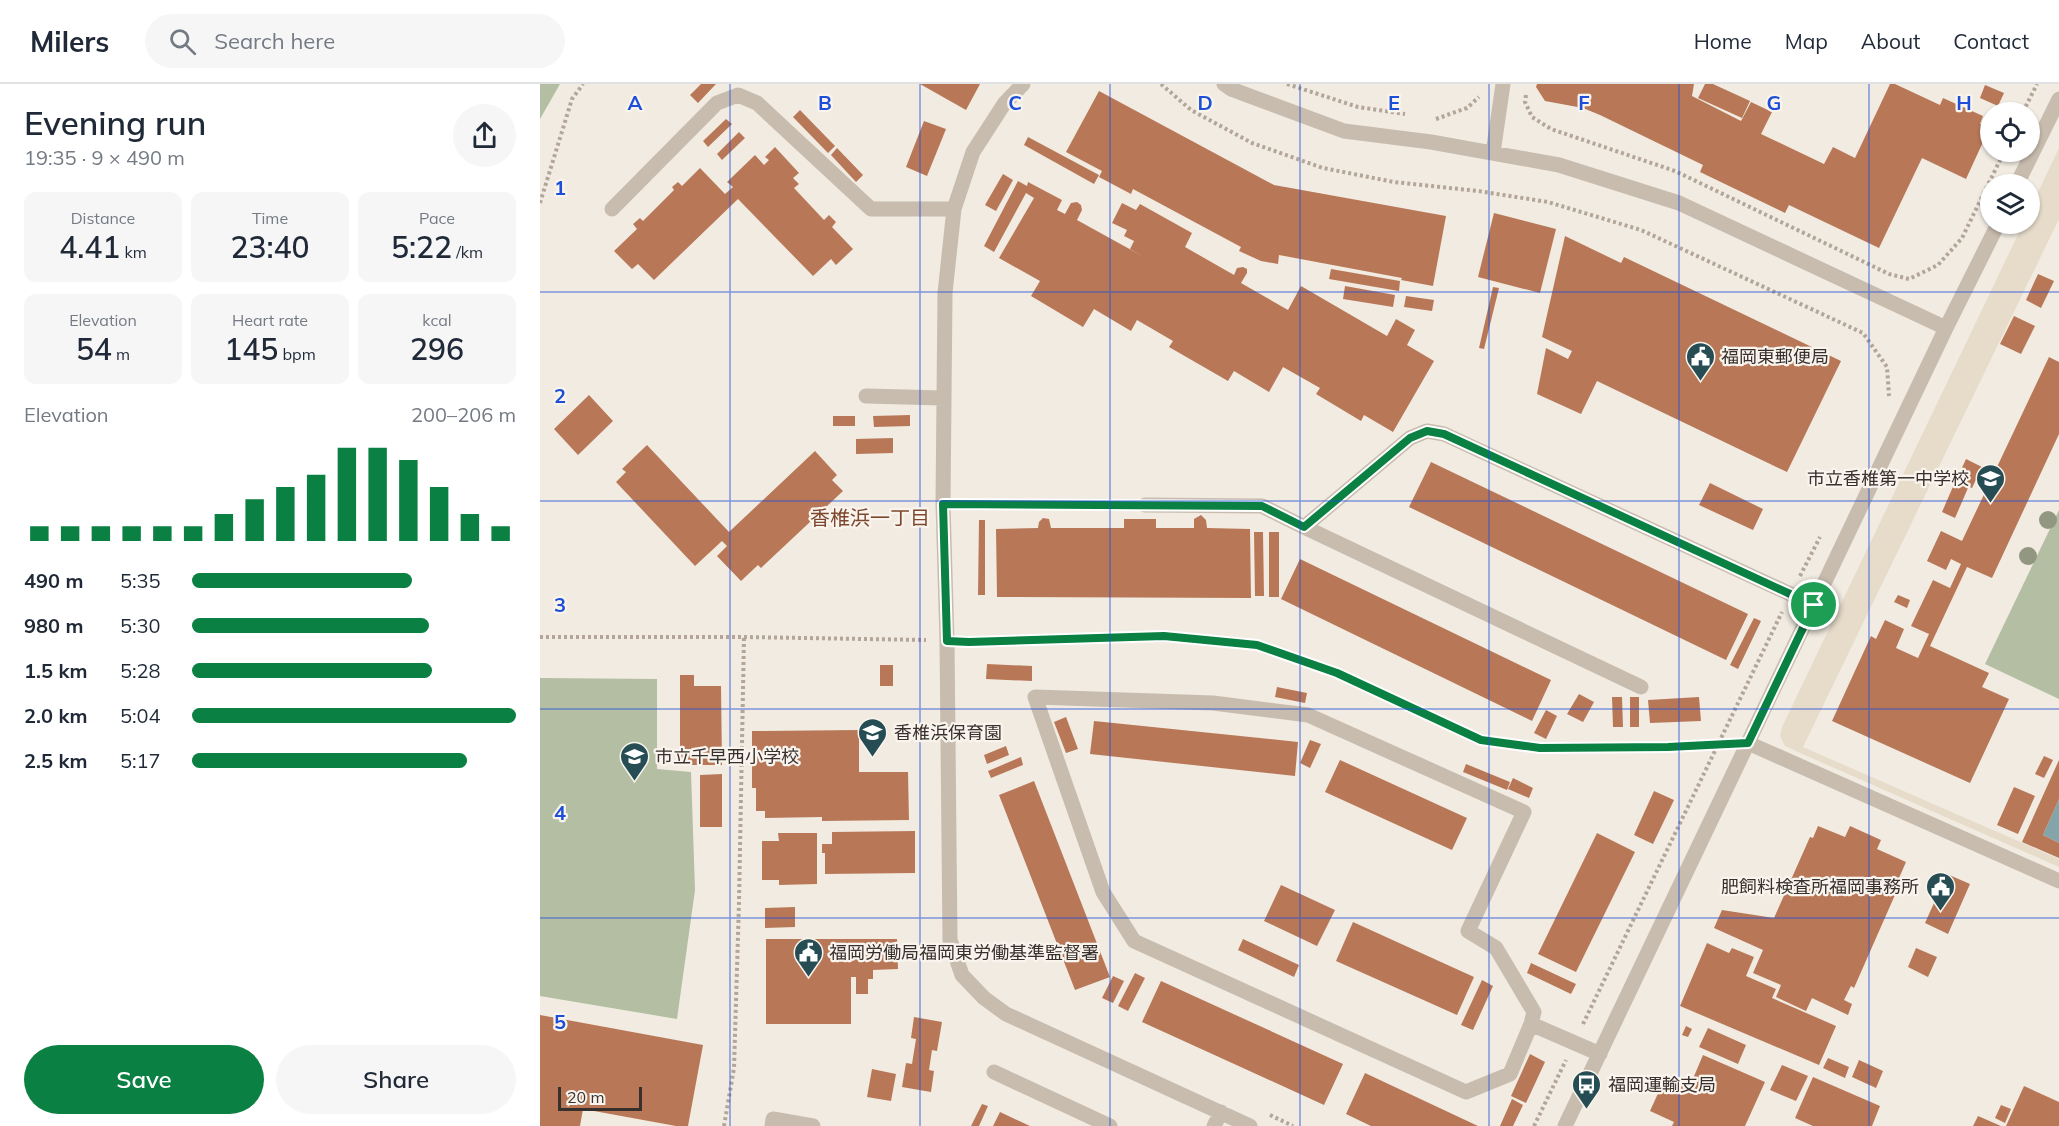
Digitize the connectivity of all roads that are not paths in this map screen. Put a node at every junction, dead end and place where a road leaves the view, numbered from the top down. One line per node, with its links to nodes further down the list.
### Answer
1 (1023, 84): 8 (street)
2 (1224, 84): 5 (street)
3 (1503, 84): 5 (street)
4 (2059, 99): 6 (street)
5 (1492, 153): 10 (street)
6 (2022, 174)
7 (612, 209): 8 (street)
8 (954, 209): 12 (street)
9 (1993, 234): 10 (street)
10 (1946, 328): 15 (street)
11 (866, 396): 12 (street)
12 (943, 398): 22 (street)
13 (1145, 505): 14 (street)
14 (1304, 527): 15 (street); 16 (street)
15 (1814, 605): 17 (street)
16 (1641, 687)
17 (1748, 743): 18 (street); 20 (street)
18 (2059, 880)
19 (1531, 1024): 19 (street); 20 (street)
20 (1600, 1054): 27 (street)
21 (994, 1072): 25 (street)
22 (1217, 1119): 26 (street)
23 (772, 1126): 24 (street)
24 (813, 1126)
25 (1110, 1126)
26 (1250, 1126)
27 (1565, 1126)

